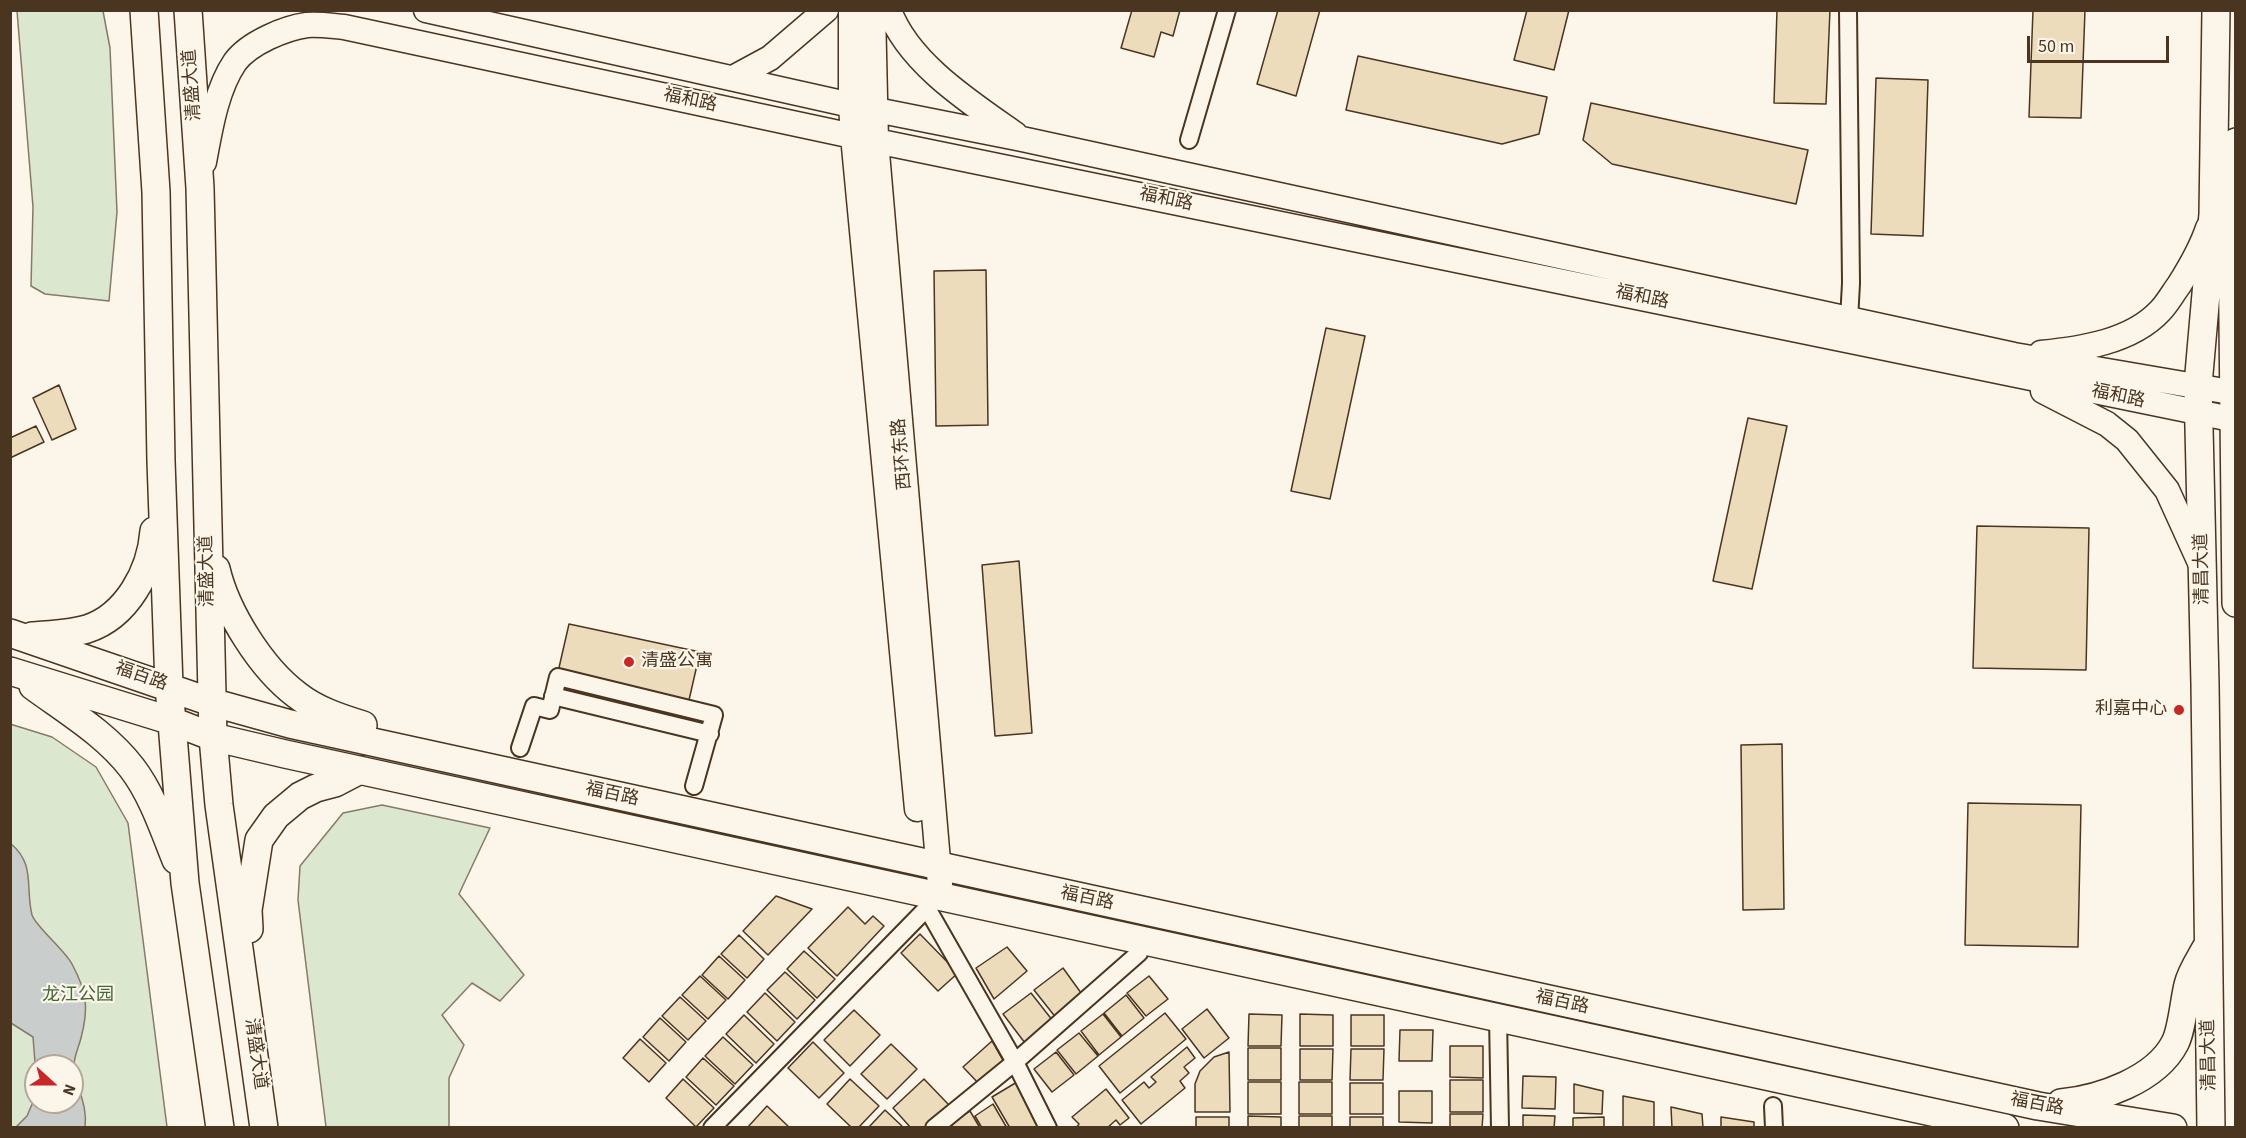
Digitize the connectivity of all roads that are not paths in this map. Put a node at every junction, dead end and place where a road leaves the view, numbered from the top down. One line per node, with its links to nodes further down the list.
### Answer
1 (144, 10): 25 (main road)
2 (188, 10): 17 (main road, 清盛大道)
3 (426, 10): 11 (street, 福和路)
4 (826, 10): 11 (street)
5 (851, 10): 12 (street, 西环东路)
6 (873, 10): 12 (street, 西环东路)
7 (889, 10): 14 (street)
8 (1227, 10): 15 (street)
9 (1848, 10): 19 (street)
10 (2216, 10): 18 (main road, 清昌大道)
11 (734, 78): 12 (street, 福和路)
12 (863, 107): 13 (street, 西环东路); 14 (street, 福和路)
13 (865, 138): 17 (street, 福和路); 20 (street, 福和路); 40 (street, 西环东路)
14 (1022, 139): 19 (street, 福和路)
15 (1189, 140)
16 (2235, 142): 18 (main road, 清昌大道)
17 (200, 188): 26 (main road, 清盛大道)
18 (2227, 225): 20 (street); 21 (main road, 清昌大道); 22 (main road, 清昌大道)
19 (1849, 320): 20 (street, 福和路)
20 (2006, 364): 21 (street, 福和路); 23 (street, 福和路); 27 (street)
21 (2198, 385): 22 (street, 福和路); 23 (main road, 清昌大道)
22 (2235, 393): 24 (main road, 清昌大道)
23 (2199, 414): 24 (street, 福和路); 27 (main road, 清昌大道)
24 (2234, 420): 28 (main road, 清昌大道)
25 (161, 461): 30 (main road); 32 (main road)
26 (207, 531): 33 (main road, 清盛大道); 37 (main road)
27 (2203, 568): 43 (main road, 清昌大道)
28 (2235, 569): 29 (main road, 清昌大道)
29 (2235, 603)
30 (16, 635): 32 (main road, 福百路)
31 (10, 672): 34 (main road, 福百路); 41 (main road)
32 (169, 686): 33 (main road, 福百路); 34 (main road)
33 (211, 702): 35 (main road, 清盛大道); 37 (main road, 福百路)
34 (172, 722): 35 (main road, 福百路); 41 (main road)
35 (213, 737): 38 (main road, 福百路); 45 (main road, 清盛大道)
36 (520, 748): 39 (street)
37 (462, 762): 40 (main road, 福百路)
38 (360, 770): 42 (main road, 福百路); 45 (main road)
39 (694, 786)
40 (930, 865): 42 (street, 西环东路); 49 (main road, 福百路)
41 (185, 883): 50 (main road)
42 (930, 898): 46 (main road, 福百路); 47 (street); 52 (street)
43 (2207, 944): 49 (main road); 59 (main road, 清昌大道)
44 (1139, 953): 47 (street)
45 (249, 1015): 51 (main road, 清盛大道)
46 (1498, 1017): 55 (street); 57 (main road, 福百路)
47 (1015, 1062): 53 (street); 54 (street)
48 (1773, 1106): 56 (street)
49 (2038, 1106): 58 (main road, 福百路)
50 (220, 1128)
51 (264, 1128)
52 (712, 1128)
53 (934, 1128)
54 (1048, 1128)
55 (1500, 1128)
56 (1774, 1128)
57 (2005, 1128)
58 (2173, 1128)
59 (2211, 1128)

